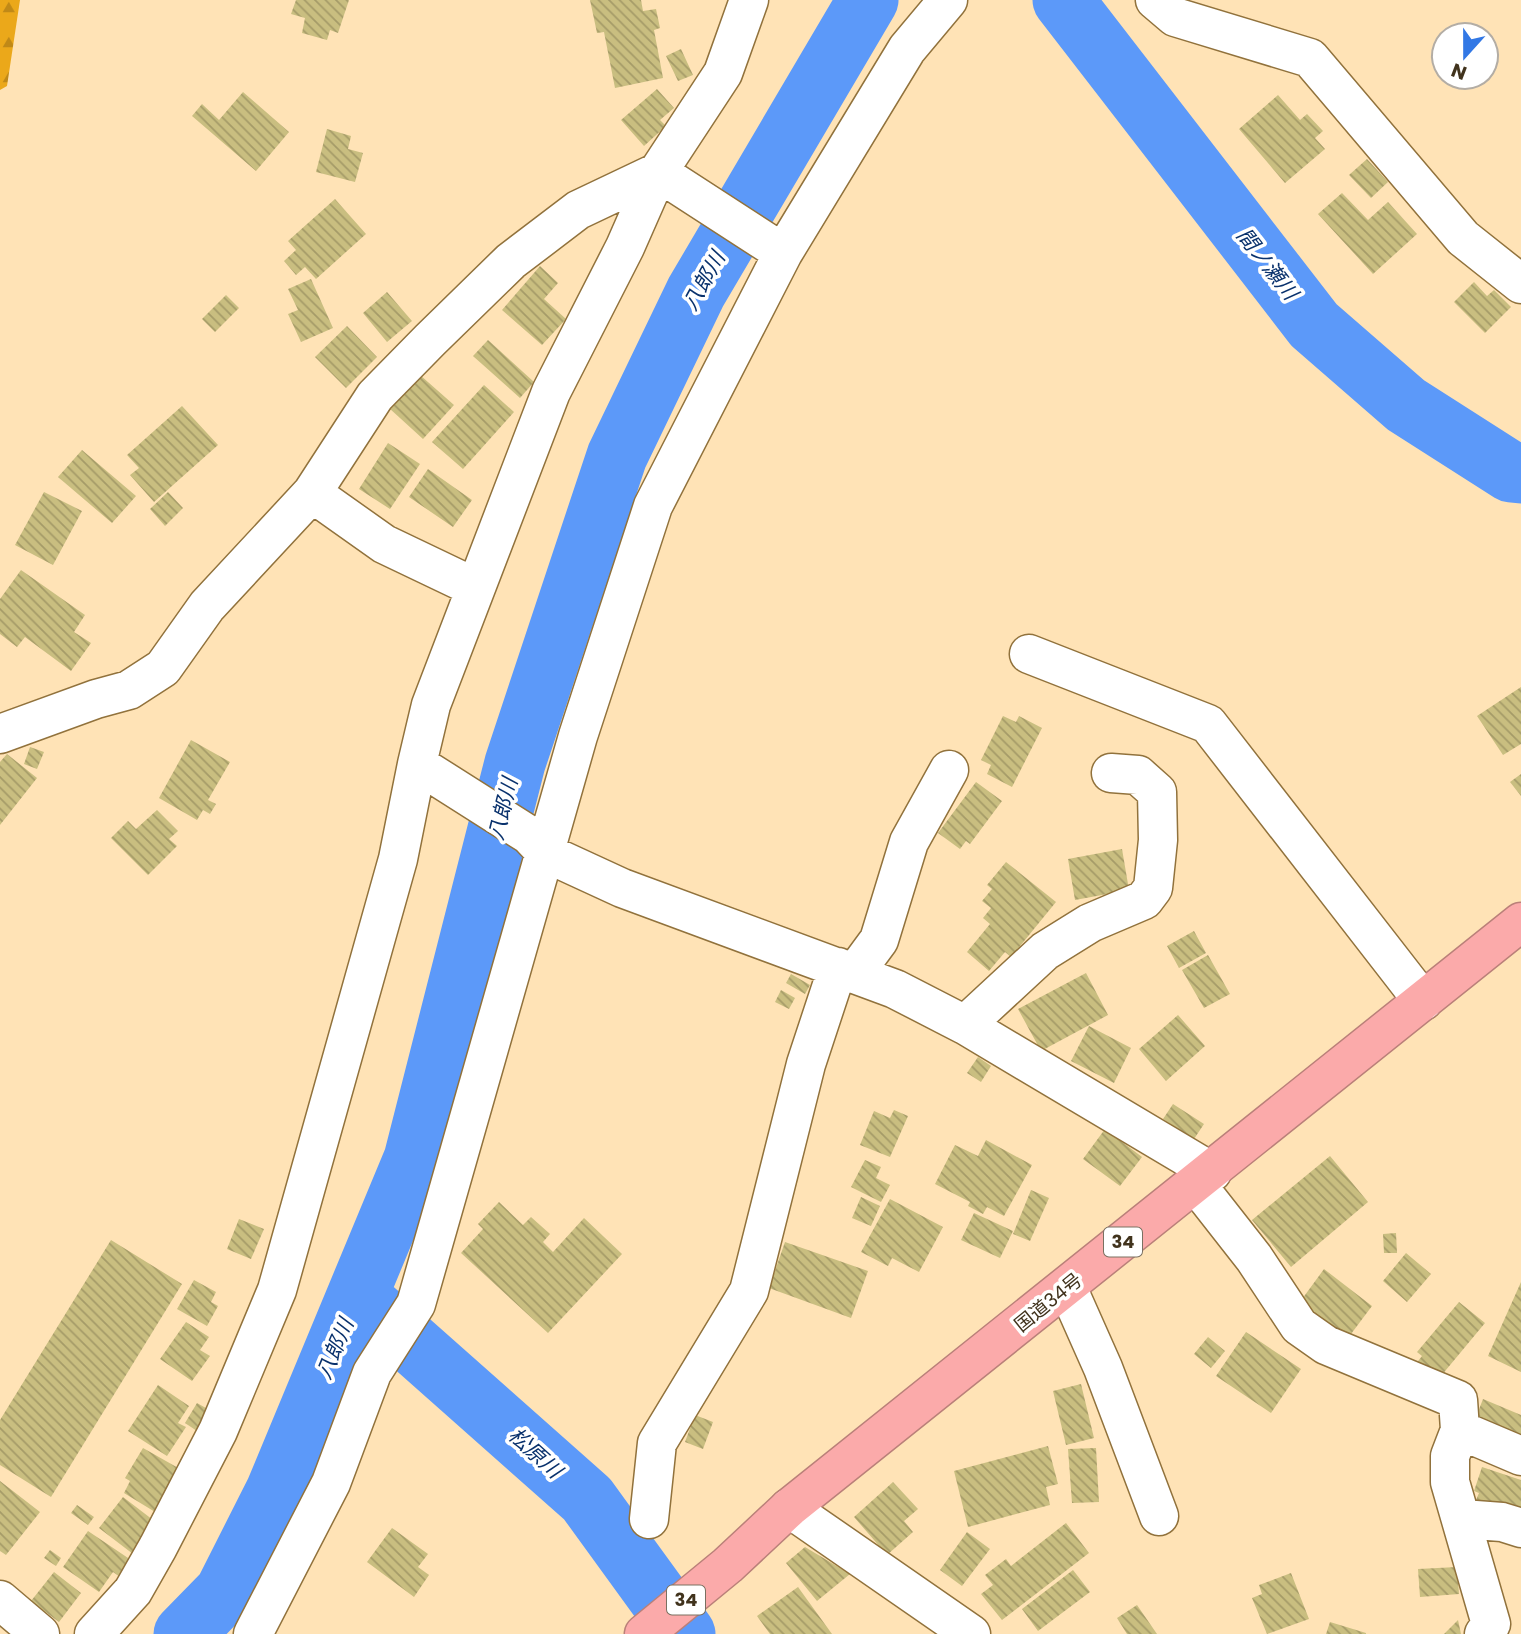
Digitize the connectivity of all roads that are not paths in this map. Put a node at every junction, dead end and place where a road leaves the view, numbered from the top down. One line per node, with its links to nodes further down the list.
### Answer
1 (749, 0): 4 (street)
2 (948, 0): 5 (street)
3 (1154, 0): 6 (street)
4 (666, 176): 5 (street); 7 (street); 8 (street)
5 (783, 253): 14 (street)
6 (1521, 284)
7 (312, 493): 8 (street); 10 (street)
8 (474, 587): 11 (street)
9 (1029, 654): 17 (street)
10 (0, 734)
11 (425, 769): 14 (street); 30 (street)
12 (949, 770): 16 (street)
13 (1111, 773): 18 (street)
14 (538, 844): 16 (street); 31 (street)
15 (1521, 922): 17 (highway, 国道34号 / 34)
16 (846, 971): 18 (street); 25 (street)
17 (1423, 1001): 19 (highway, 国道34号 / 34)
18 (964, 1025): 19 (street)
19 (1204, 1178): 20 (highway, 国道34号 / 34); 21 (street)
20 (1067, 1287): 23 (highway, 国道34号 / 34); 24 (street)
21 (1460, 1430): 22 (street); 26 (street)
22 (1521, 1456)
23 (789, 1508): 32 (highway, 国道34号 / 34); 33 (street)
24 (1159, 1516)
25 (649, 1519)
26 (1462, 1519): 27 (street); 34 (street)
27 (1521, 1528)
28 (0, 1600): 29 (street)
29 (40, 1634)
30 (94, 1634)
31 (253, 1634)
32 (644, 1634)
33 (971, 1634)
34 (1483, 1634)

